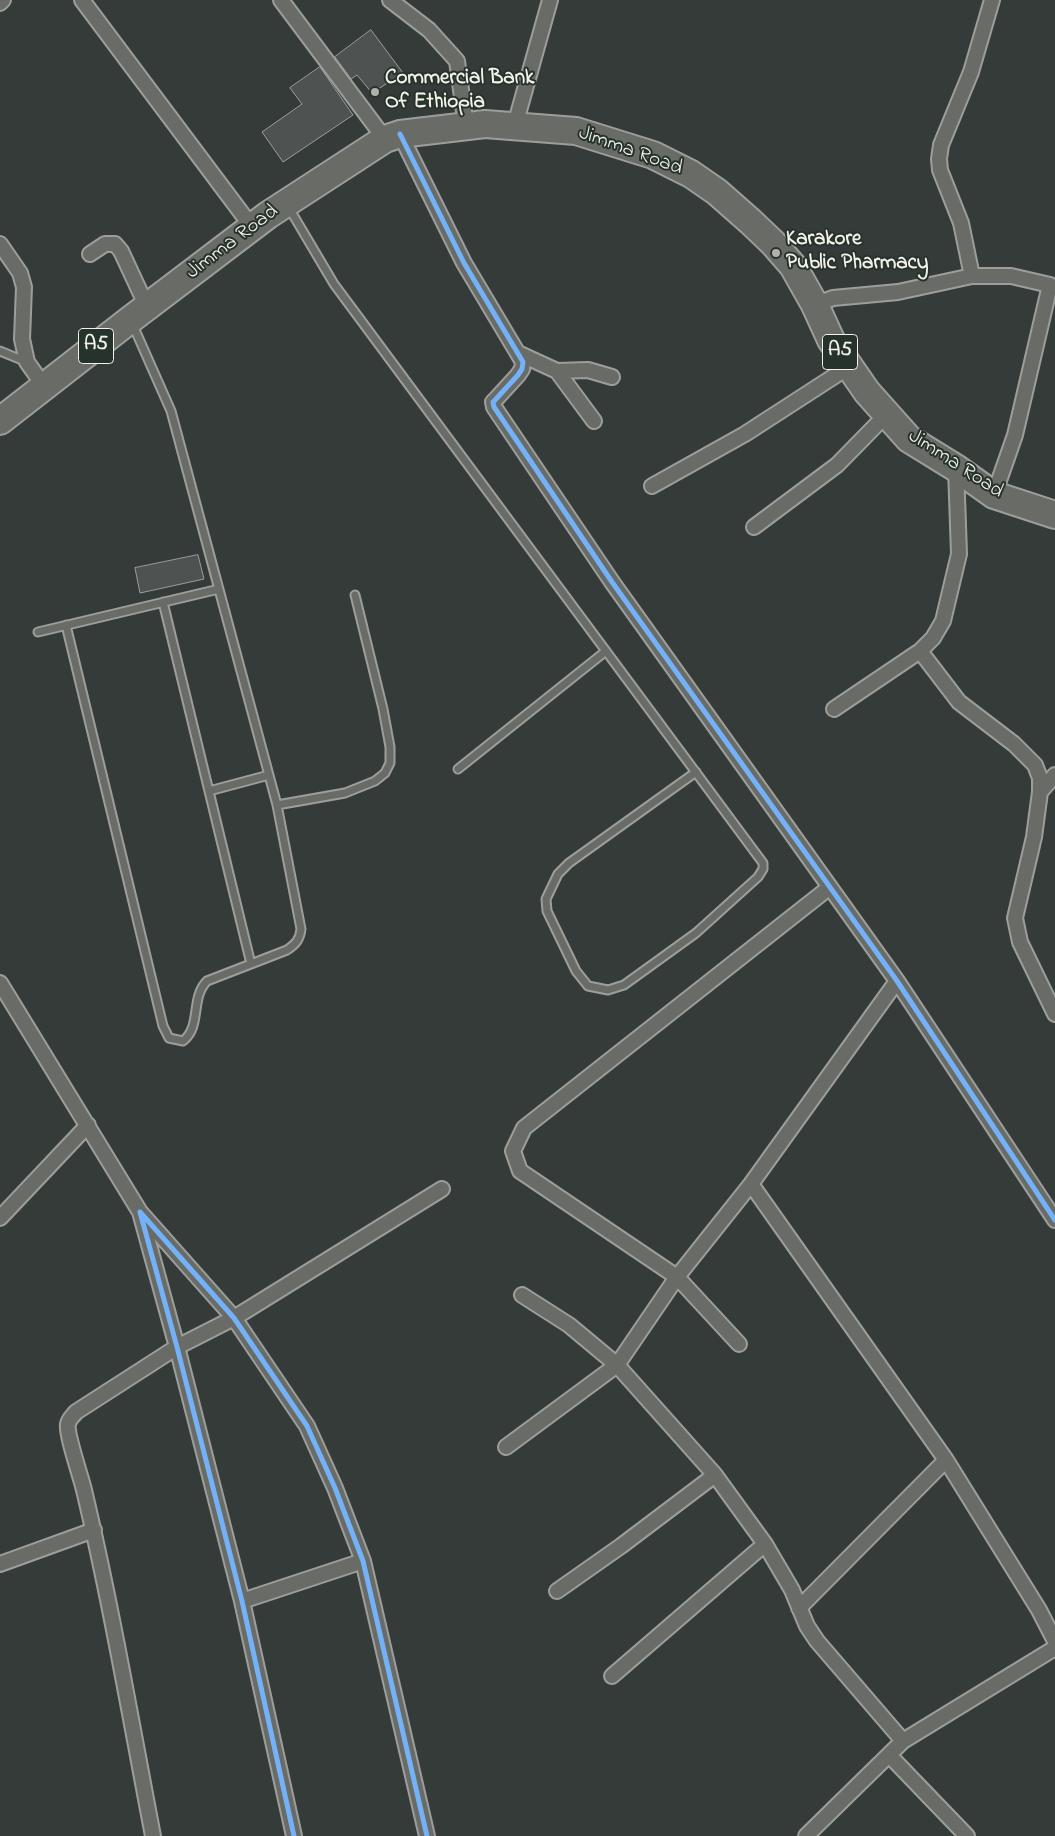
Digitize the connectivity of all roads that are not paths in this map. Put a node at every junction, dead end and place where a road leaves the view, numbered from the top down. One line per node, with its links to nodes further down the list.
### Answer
1 (3, 0): 7 (street)
2 (82, 0): 12 (street)
3 (281, 0): 10 (street)
4 (390, 0): 8 (street)
5 (550, 0): 9 (street)
6 (992, 0): 15 (street)
7 (0, 3)
8 (466, 126): 9 (highway, Jimma Road / A5); 10 (highway, Jimma Road / A5)
9 (515, 126): 17 (highway, Jimma Road / A5)
10 (392, 137): 11 (highway, Jimma Road / A5); 20 (street)
11 (286, 203): 12 (highway, Jimma Road / A5); 39 (lane)
12 (252, 227): 18 (highway, Jimma Road / A5)
13 (0, 244): 21 (street)
14 (90, 254): 18 (street)
15 (972, 276): 16 (street); 17 (street)
16 (1053, 286): 31 (street)
17 (815, 306): 22 (highway, Jimma Road / A5)
18 (139, 313): 25 (highway, Jimma Road / A5); 34 (lane)
19 (0, 351): 21 (lane)
20 (520, 354): 23 (street); 49 (street)
21 (27, 362): 25 (street)
22 (850, 366): 26 (highway, Jimma Road / A5); 30 (street)
23 (557, 370): 24 (street); 28 (street)
24 (612, 377)
25 (44, 386): 27 (highway, Jimma Road / A5)
26 (886, 415): 29 (highway, Jimma Road / A5); 33 (street)
27 (0, 422)
28 (594, 422)
29 (956, 468): 31 (highway, Jimma Road / A5); 40 (street)
30 (652, 486)
31 (994, 495): 32 (highway, Jimma Road / A5)
32 (1055, 515)
33 (754, 528)
34 (219, 589): 36 (lane); 44 (lane)
35 (355, 595): 48 (lane)
36 (163, 602): 37 (lane); 46 (lane)
37 (66, 626): 38 (lane); 50 (lane)
38 (38, 632)
39 (606, 651): 42 (lane); 43 (lane)
40 (920, 651): 41 (street); 47 (street)
41 (834, 708)
42 (458, 769)
43 (696, 772): 43 (lane)
44 (269, 775): 46 (lane); 48 (lane)
45 (1055, 775): 47 (street)
46 (209, 791): 50 (lane)
47 (1040, 792): 53 (street)
48 (277, 805): 50 (lane)
49 (830, 887): 51 (street); 60 (street)
50 (251, 964)
51 (897, 981): 55 (street); 59 (street)
52 (0, 983): 54 (street)
53 (1055, 1014)
54 (88, 1125): 57 (street); 58 (street)
55 (751, 1184): 60 (street); 67 (street)
56 (442, 1189): 62 (street)
57 (140, 1212): 62 (street); 64 (street)
58 (0, 1218)
59 (1055, 1220)
60 (677, 1277): 63 (street); 65 (street)
61 (522, 1294): 65 (street)
62 (234, 1318): 64 (street); 71 (street)
63 (739, 1344)
64 (178, 1347): 69 (street); 74 (street)
65 (617, 1365): 66 (street); 68 (street)
66 (506, 1447)
67 (946, 1460): 75 (street); 76 (street)
68 (714, 1475): 70 (street); 73 (street)
69 (94, 1530): 72 (street); 81 (street)
70 (766, 1544): 75 (street); 78 (street)
71 (363, 1561): 74 (street); 83 (street)
72 (0, 1564)
73 (557, 1591)
74 (242, 1602): 82 (street)
75 (799, 1608): 79 (street)
76 (1055, 1641)
77 (1055, 1648): 79 (street)
78 (612, 1676)
79 (903, 1741): 80 (street)
80 (889, 1756): 84 (street); 85 (street)
81 (153, 1836)
82 (294, 1836)
83 (427, 1836)
84 (806, 1836)
85 (967, 1836)

